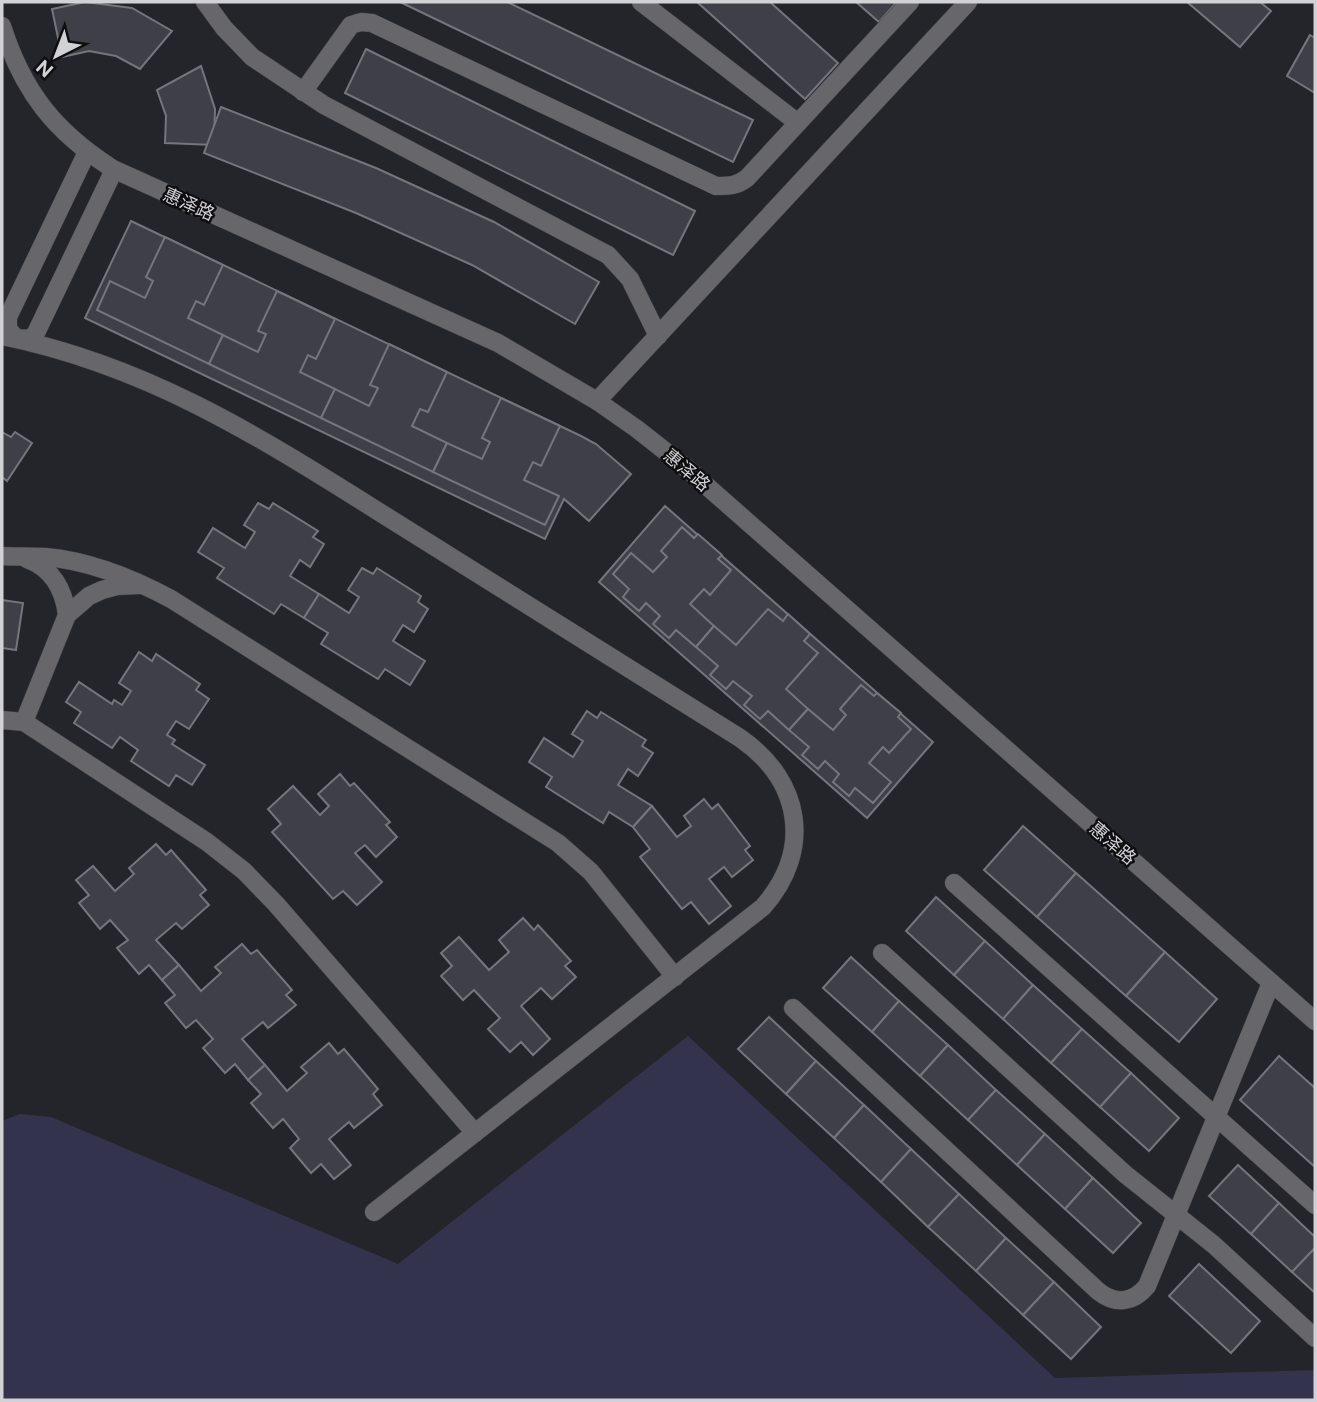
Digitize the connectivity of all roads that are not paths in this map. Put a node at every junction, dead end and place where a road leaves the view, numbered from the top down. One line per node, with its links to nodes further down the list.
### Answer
1 (205, 2): 7 (street)
2 (641, 2): 8 (street)
3 (910, 2): 8 (street)
4 (968, 2): 14 (street)
5 (2, 26): 6 (street, 惠泽路)
6 (6, 52): 9 (street, 惠泽路)
7 (303, 92): 8 (street); 14 (street)
8 (798, 123)
9 (87, 152): 10 (street, 惠泽路); 11 (street)
10 (114, 170): 12 (street); 17 (street, 惠泽路)
11 (5, 321): 15 (street)
12 (38, 329): 15 (street); 16 (street)
13 (2, 336): 15 (street)
14 (658, 336): 17 (street)
15 (22, 340): 16 (street)
16 (48, 347): 25 (street)
17 (597, 401): 26 (street, 惠泽路)
18 (10, 556): 19 (street); 20 (street)
19 (148, 586): 20 (street); 25 (street)
20 (67, 615): 22 (street)
21 (2, 720): 22 (street)
22 (24, 722): 30 (street)
23 (954, 883): 29 (street)
24 (881, 953): 33 (street)
25 (675, 977): 30 (street)
26 (1271, 982): 28 (street, 惠泽路); 29 (street)
27 (793, 1008): 33 (street)
28 (1315, 1021)
29 (1216, 1116): 31 (street); 33 (street)
30 (475, 1133): 32 (street)
31 (1315, 1205)
32 (374, 1212)
33 (1176, 1215): 34 (street)
34 (1315, 1338)

